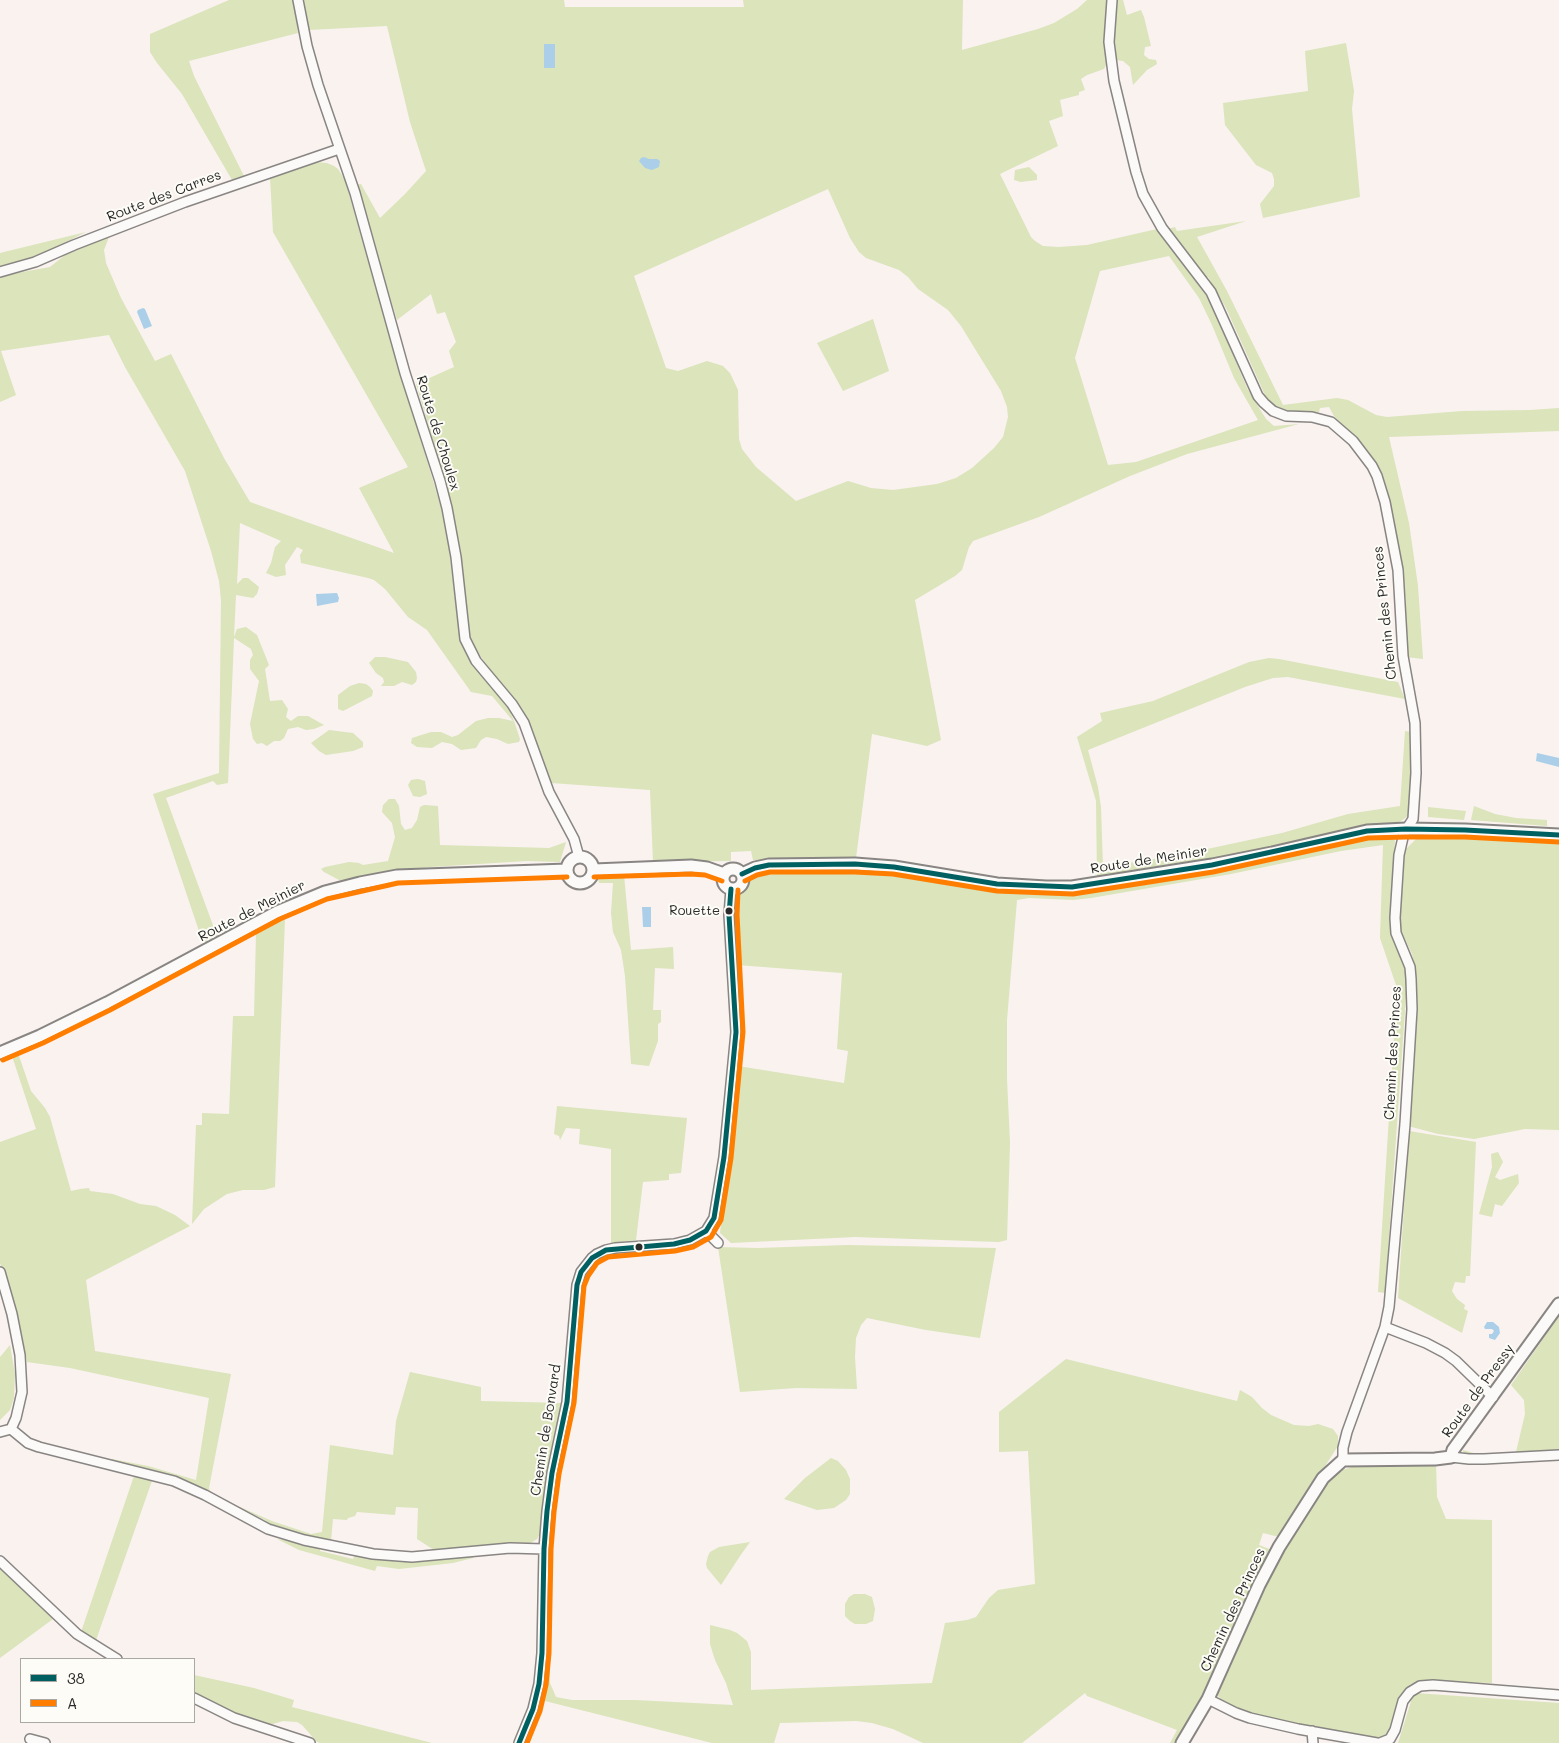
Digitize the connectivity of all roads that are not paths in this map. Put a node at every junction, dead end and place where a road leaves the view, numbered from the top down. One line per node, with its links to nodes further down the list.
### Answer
1 (298, 0): 3 (street, Route de Choulex)
2 (1112, 0): 5 (street, Chemin des Princes)
3 (339, 149): 4 (street, Route des Carres); 7 (street, Route de Choulex)
4 (0, 272)
5 (1406, 828): 6 (street, Route de Meinier); 11 (street, Route de Meinier); 18 (street, Chemin des Princes)
6 (1559, 835)
7 (579, 857): 8 (street); 9 (street)
8 (567, 870): 9 (street); 13 (street, Route de Meinier)
9 (594, 870): 10 (street)
10 (724, 874): 11 (street); 12 (street)
11 (742, 874): 12 (street)
12 (731, 889): 14 (street)
13 (0, 1053)
14 (706, 1231): 15 (street); 25 (street, Chemin de Bonvard)
15 (718, 1243)
16 (0, 1272): 20 (street)
17 (1559, 1304): 19 (street, Route de Pressy)
18 (1385, 1327): 19 (street); 24 (street, Chemin des Princes)
19 (1493, 1397): 23 (street, Route de Pressy)
20 (11, 1429): 21 (street); 25 (street)
21 (0, 1432)
22 (1559, 1455): 23 (street)
23 (1451, 1457): 24 (street, Route de Pressy)
24 (1343, 1460): 30 (street, Chemin des Princes)
25 (544, 1549): 35 (street, Chemin de Bonvard)
26 (0, 1561): 27 (street)
27 (115, 1658)
28 (1559, 1695): 38 (street)
29 (195, 1698): 34 (street)
30 (1208, 1699): 31 (street); 36 (street, Chemin des Princes)
31 (1312, 1731): 37 (street); 38 (street)
32 (30, 1739): 33 (street)
33 (45, 1743)
34 (310, 1743)
35 (519, 1743)
36 (1182, 1743)
37 (1313, 1743)
38 (1378, 1743)

